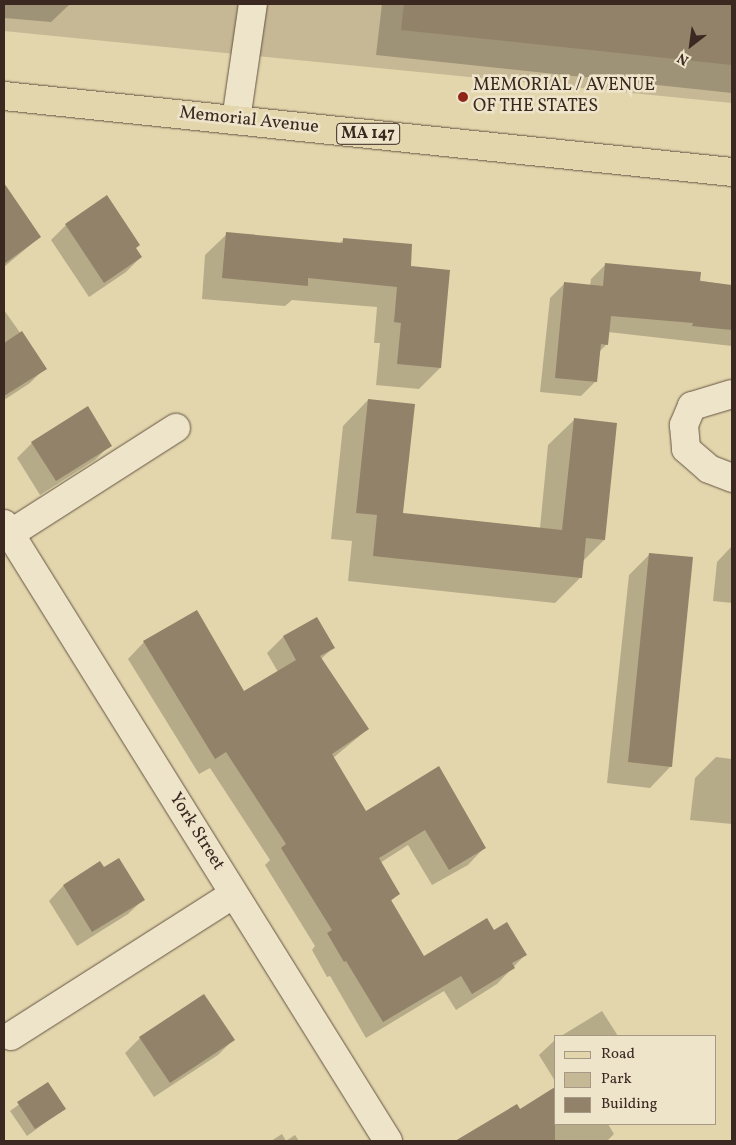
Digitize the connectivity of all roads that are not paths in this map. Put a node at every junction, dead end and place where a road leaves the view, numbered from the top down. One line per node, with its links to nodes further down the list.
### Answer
1 (253, 4): 3 (street)
2 (4, 96): 3 (main road, Memorial Avenue / MA 147)
3 (236, 120): 4 (main road, Memorial Avenue / MA 147)
4 (732, 172)
5 (732, 394): 7 (street)
6 (176, 428): 8 (street)
7 (732, 478)
8 (7, 529): 9 (street, York Street)
9 (234, 894): 10 (street); 11 (street, York Street)
10 (12, 1036)
11 (388, 1141)

